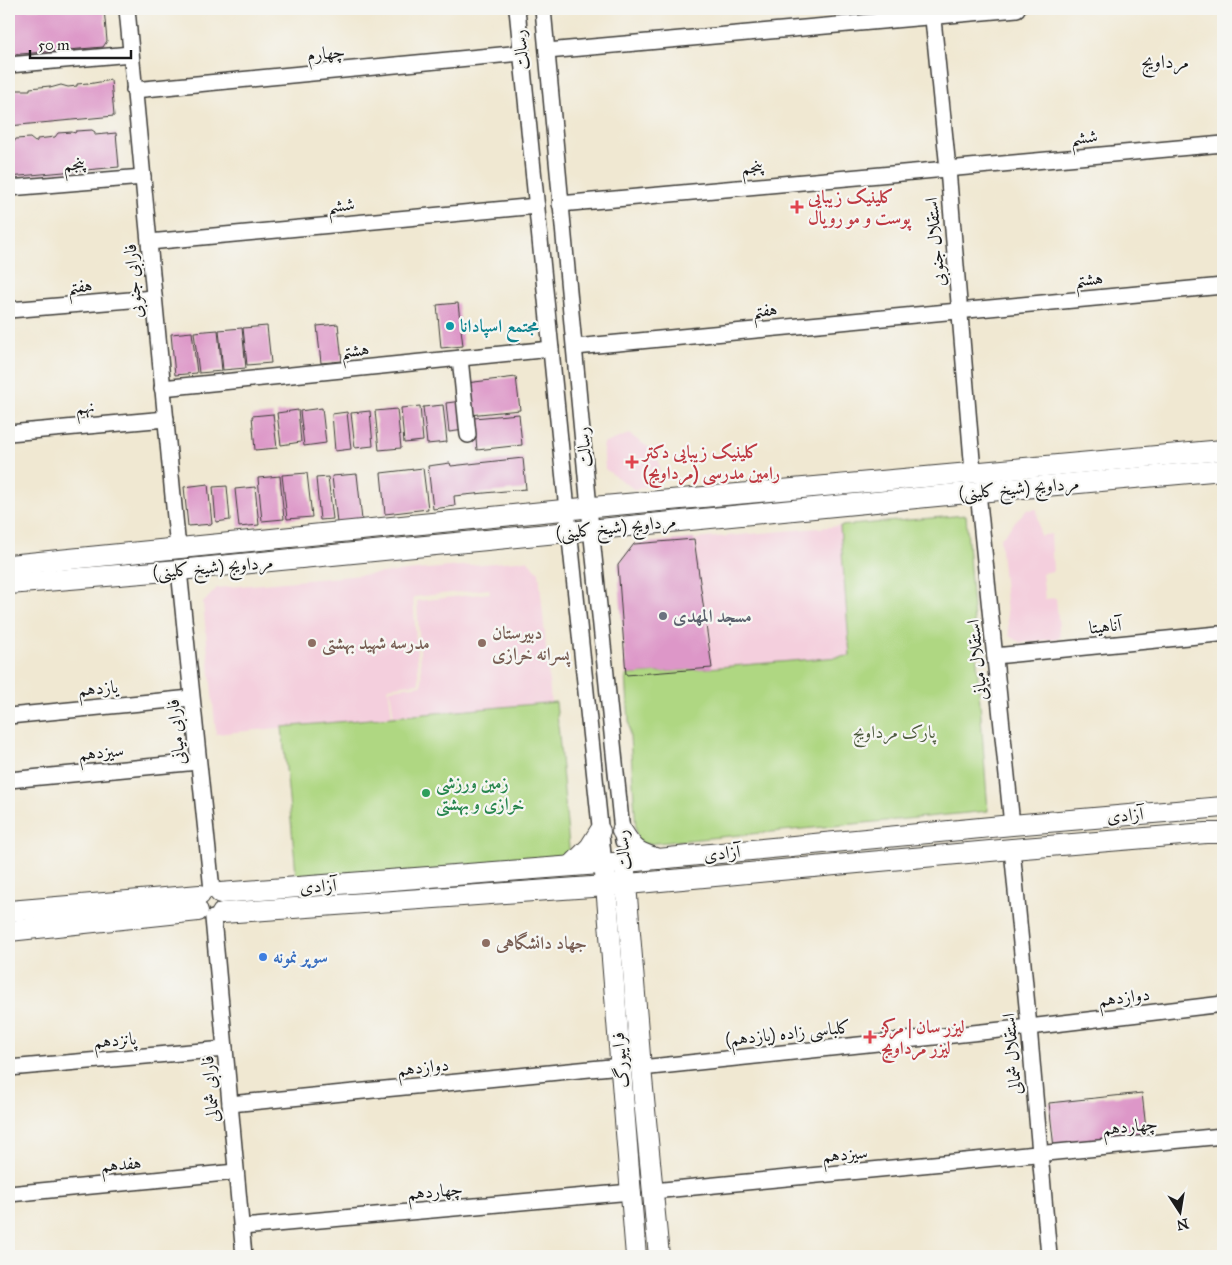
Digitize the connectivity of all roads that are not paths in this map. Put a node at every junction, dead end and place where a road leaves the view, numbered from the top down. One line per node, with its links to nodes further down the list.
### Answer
1 (127, 9): 8 (street, فارابی جنوبی)
2 (517, 9): 7 (street, رسالت)
3 (543, 9): 6 (street, رسالت)
4 (1017, 9): 5 (street)
5 (933, 12): 6 (street); 12 (street, استقلال جنوبی)
6 (546, 51): 15 (street, رسالت)
7 (521, 53): 10 (street, چهارم); 16 (street, رسالت)
8 (131, 54): 9 (street); 10 (street, فارابی جنوبی)
9 (9, 65)
10 (134, 90): 13 (street, فارابی جنوبی)
11 (1223, 144): 12 (street, ششم)
12 (948, 168): 15 (street, پنجم); 21 (street, استقلال جنوبی)
13 (143, 177): 14 (street, پنجم); 17 (street, فارابی جنوبی)
14 (9, 188)
15 (560, 204): 22 (street, رسالت)
16 (537, 206): 17 (street, ششم); 23 (street, رسالت)
17 (149, 242): 19 (street, فارابی جنوبی)
18 (1223, 286): 21 (street, هشتم)
19 (154, 298): 20 (street, هفتم); 25 (street, فارابی جنوبی)
20 (9, 310)
21 (959, 310): 22 (street, هفتم); 31 (street, استقلال جنوبی)
22 (575, 347): 33 (street, رسالت)
23 (552, 349): 24 (street, هشتم); 34 (street, رسالت)
24 (460, 358): 25 (street, هشتم); 28 (street)
25 (162, 388): 26 (street, فارابی جنوبی)
26 (166, 419): 27 (street, نهم); 37 (street, فارابی جنوبی)
27 (9, 433)
28 (468, 435)
29 (1223, 450): 31 (main road, مرداویج (شیخ کلینی))
30 (1223, 470): 32 (main road, مرداویج (شیخ کلینی))
31 (973, 472): 33 (main road, مرداویج (شیخ کلینی))
32 (978, 492): 35 (main road, مرداویج (شیخ کلینی)); 42 (street, استقلال میانی)
33 (589, 508): 34 (main road, مرداویج (شیخ کلینی)); 35 (street, رسالت)
34 (567, 510): 36 (street); 37 (main road, مرداویج (شیخ کلینی))
35 (592, 530): 36 (main road, مرداویج (شیخ کلینی)); 50 (street, رسالت)
36 (570, 532): 39 (main road, مرداویج (شیخ کلینی)); 49 (street, رسالت)
37 (178, 549): 38 (main road, مرداویج (شیخ کلینی))
38 (9, 564)
39 (179, 570): 40 (main road, مرداویج (شیخ کلینی)); 43 (street, فارابی میانی)
40 (9, 584)
41 (1218, 634): 42 (street, آناهیتا)
42 (996, 656): 48 (street, استقلال میانی)
43 (192, 698): 44 (street, یازدهم); 45 (street, فارابی میانی)
44 (9, 716)
45 (198, 762): 46 (street, سیزدهم); 61 (street, فارابی میانی)
46 (9, 780)
47 (1223, 807): 48 (main road, آزادی)
48 (1012, 825): 53 (main road, آزادی)
49 (600, 831): 55 (street, رسالت); 56 (main road)
50 (622, 831): 53 (main road); 54 (street, رسالت)
51 (1223, 833): 52 (main road, آزادی)
52 (1012, 848): 57 (main road, آزادی); 67 (street, استقلال شمالی)
53 (660, 859): 54 (main road, آزادی)
54 (625, 862): 55 (main road, آزادی); 58 (main road, رسالت)
55 (604, 864): 56 (main road, آزادی); 59 (main road, فرایبورگ)
56 (571, 866): 61 (main road, آزادی)
57 (666, 880): 58 (main road, آزادی); 63 (main road)
58 (626, 884): 59 (main road, آزادی); 63 (main road, فرایبورگ)
59 (606, 886): 60 (main road, آزادی); 64 (main road, فرایبورگ)
60 (578, 888): 61 (main road, آزادی); 64 (main road)
61 (211, 903): 62 (main road, آزادی); 65 (main road, آزادی); 68 (street, فارابی شمالی)
62 (9, 911)
63 (629, 913): 71 (main road, فرایبورگ)
64 (610, 930): 69 (main road, فرایبورگ)
65 (9, 931)
66 (1223, 1004): 67 (street, دوازدهم)
67 (1029, 1027): 71 (street, کلباسی زاده (یازدهم)); 74 (street, استقلال شمالی)
68 (225, 1049): 70 (street, پانزدهم); 72 (street, فارابی شمالی)
69 (621, 1066): 72 (street, دوازدهم); 77 (main road, فرایبورگ)
70 (9, 1068)
71 (641, 1068): 76 (main road, فرایبورگ)
72 (230, 1104): 75 (street, فارابی شمالی)
73 (1223, 1136): 74 (street, چهاردهم)
74 (1040, 1154): 76 (street, سیزدهم); 83 (street, استقلال شمالی)
75 (236, 1172): 78 (street, هفدهم); 79 (street, فارابی شمالی)
76 (653, 1191): 82 (main road, فرایبورگ)
77 (631, 1192): 79 (street, چهاردهم); 81 (main road, فرایبورگ)
78 (9, 1194)
79 (242, 1228): 80 (street, فارابی شمالی)
80 (244, 1256)
81 (636, 1256)
82 (659, 1256)
83 (1049, 1256)

